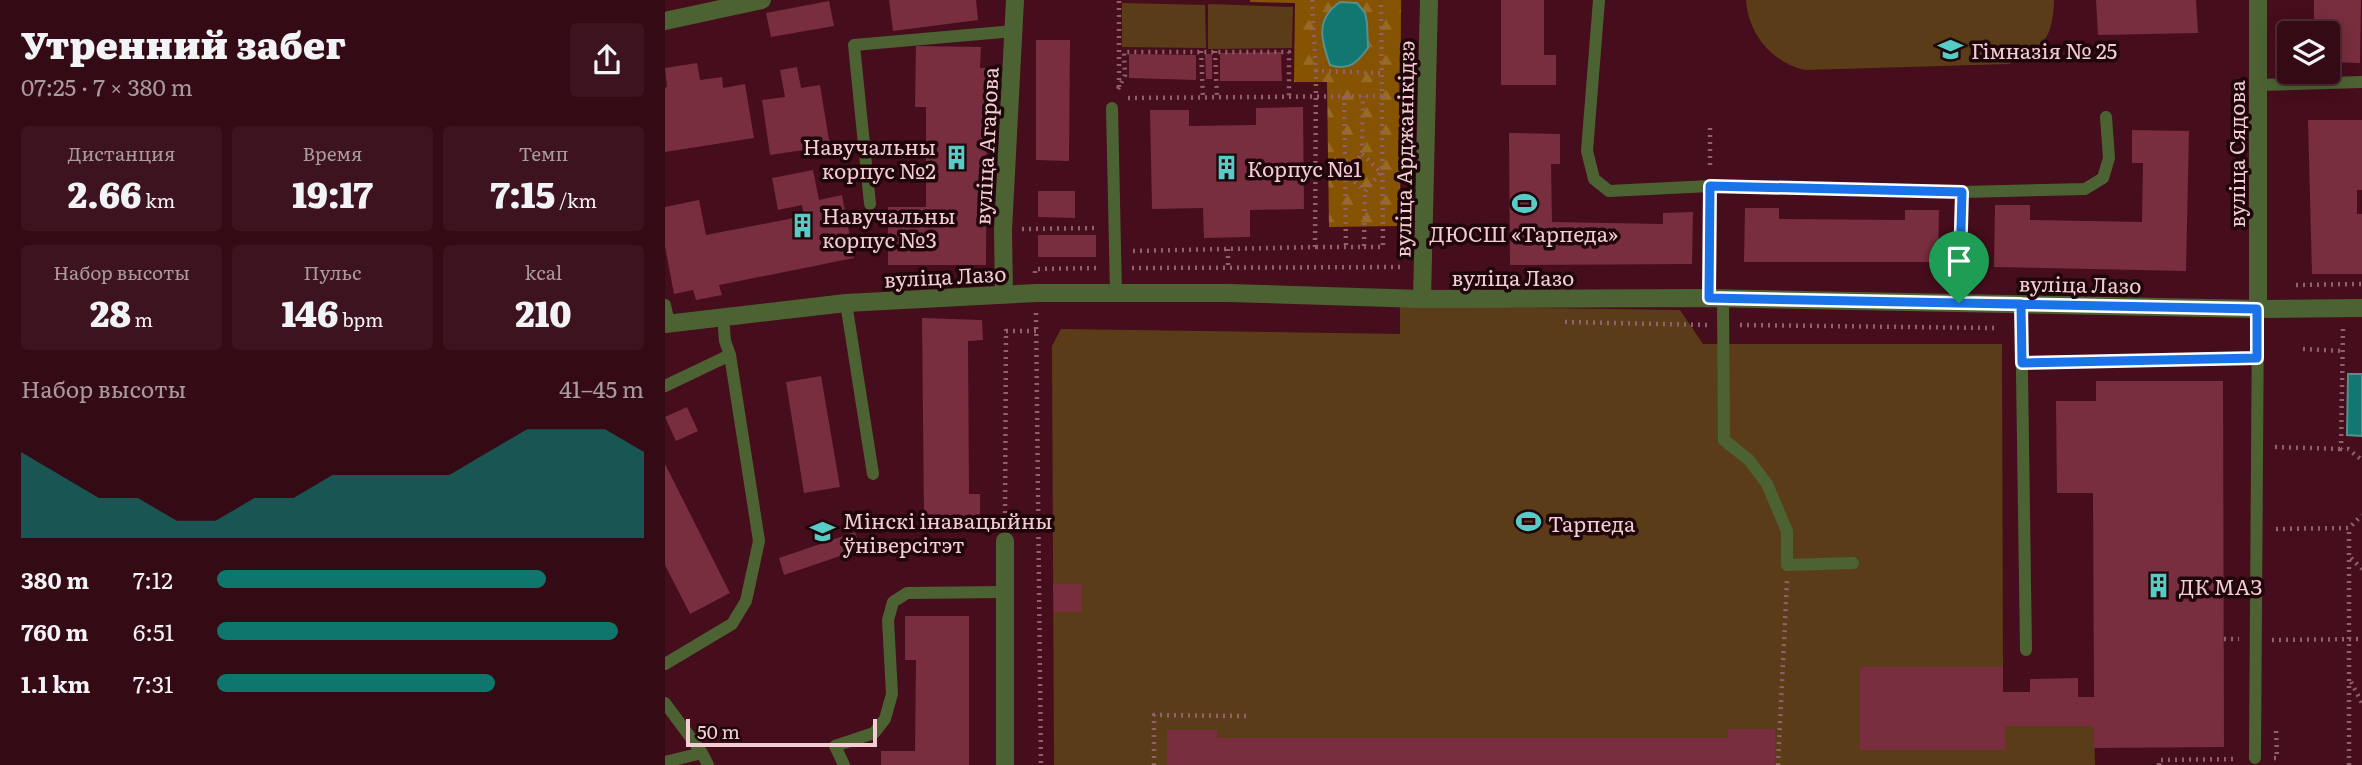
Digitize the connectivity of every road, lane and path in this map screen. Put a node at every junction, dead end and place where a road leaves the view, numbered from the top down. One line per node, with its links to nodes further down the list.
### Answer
1 (762, 0): 9 (street)
2 (1015, 0): 10 (street, вуліца Агарова)
3 (1119, 0): 17 (path)
4 (1312, 0): 13 (path)
5 (1380, 0): 14 (path)
6 (1429, 0): 49 (street, вуліца Арджанікідзэ)
7 (1599, 0): 32 (lane)
8 (2258, 0): 16 (street, вуліца Сядова)
9 (665, 21)
10 (1014, 31): 35 (lane); 36 (street, вуліца Агарова)
11 (1201, 51): 12 (path); 17 (path); 23 (path)
12 (1215, 51): 18 (path); 24 (path)
13 (1316, 71): 14 (path); 19 (path)
14 (1381, 73): 22 (path)
15 (2362, 82): 16 (lane)
16 (2258, 85): 55 (street, вуліца Сядова)
17 (1118, 89): 23 (path)
18 (1289, 96): 19 (path); 24 (path)
19 (1315, 96): 20 (path); 30 (path)
20 (1344, 96): 21 (path); 31 (path)
21 (1363, 96): 22 (path); 28 (path)
22 (1383, 96): 29 (path)
23 (1203, 97): 24 (path)
24 (1217, 97)
25 (1112, 108): 41 (lane)
26 (2106, 117): 34 (lane)
27 (1710, 128): 32 (path)
28 (1362, 154): 29 (path); 31 (path)
29 (1381, 172): 33 (path); 39 (path)
30 (1315, 173): 31 (path); 37 (path)
31 (1345, 173): 33 (path); 38 (path)
32 (1710, 186): 34 (lane); 48 (path)
33 (1365, 191): 39 (path)
34 (1962, 192): 51 (lane)
35 (870, 204)
36 (1003, 230): 41 (path); 47 (street, вуліца Агарова)
37 (1315, 247): 38 (path); 40 (path)
38 (1346, 247): 39 (path)
39 (1364, 247)
40 (1228, 249): 41 (path); 42 (path)
41 (1115, 251): 46 (lane)
42 (1228, 257)
43 (2362, 284): 44 (path)
44 (2285, 285)
45 (1036, 293): 46 (street, вуліца Лазо); 47 (street, вуліца Лазо); 59 (path)
46 (1116, 293): 49 (street, вуліца Лазо)
47 (1004, 294): 50 (street, вуліца Лазо)
48 (1716, 298): 49 (street, вуліца Лазо); 51 (street, вуліца Лазо); 76 (lane)
49 (1422, 299)
50 (846, 303): 56 (street, вуліца Лазо); 69 (lane)
51 (1959, 303): 52 (street, вуліца Лазо)
52 (2021, 304): 55 (street, вуліца Лазо); 64 (lane)
53 (665, 305): 57 (lane)
54 (2362, 308): 55 (street, вуліца Лазо)
55 (2257, 309): 63 (lane)
56 (723, 316): 57 (street, вуліца Лазо); 62 (lane)
57 (667, 324)
58 (2343, 328): 61 (path)
59 (1036, 331): 73 (path); 97 (path)
60 (2303, 349): 61 (path)
61 (2343, 351): 67 (path)
62 (730, 355): 65 (lane); 85 (lane)
63 (2257, 358): 64 (lane); 91 (lane)
64 (2022, 363): 84 (lane)
65 (665, 386)
66 (2275, 447): 67 (path)
67 (2341, 449): 68 (path)
68 (2362, 460)
69 (873, 474)
70 (2362, 515): 71 (path)
71 (2349, 528): 72 (path); 74 (path)
72 (2276, 530)
73 (1005, 541): 78 (street)
74 (2350, 557): 77 (path); 82 (path)
75 (1853, 563): 76 (lane)
76 (1787, 565): 99 (path)
77 (2362, 569)
78 (1005, 592): 95 (lane); 96 (street)
79 (2224, 639): 80 (path)
80 (2239, 639)
81 (2307, 639): 82 (path)
82 (2350, 639): 83 (path); 86 (path)
83 (2362, 639)
84 (2026, 650)
85 (665, 664)
86 (2349, 679): 88 (path); 101 (path)
87 (665, 703): 90 (lane)
88 (2362, 703)
89 (1249, 716): 98 (path)
90 (702, 752): 93 (lane); 94 (lane)
91 (2255, 758)
92 (2191, 759): 100 (path)
93 (665, 762)
94 (708, 765)
95 (844, 765)
96 (1005, 765)
97 (1041, 765)
98 (1154, 765)
99 (1778, 765)
100 (2159, 765)
101 (2349, 765)

